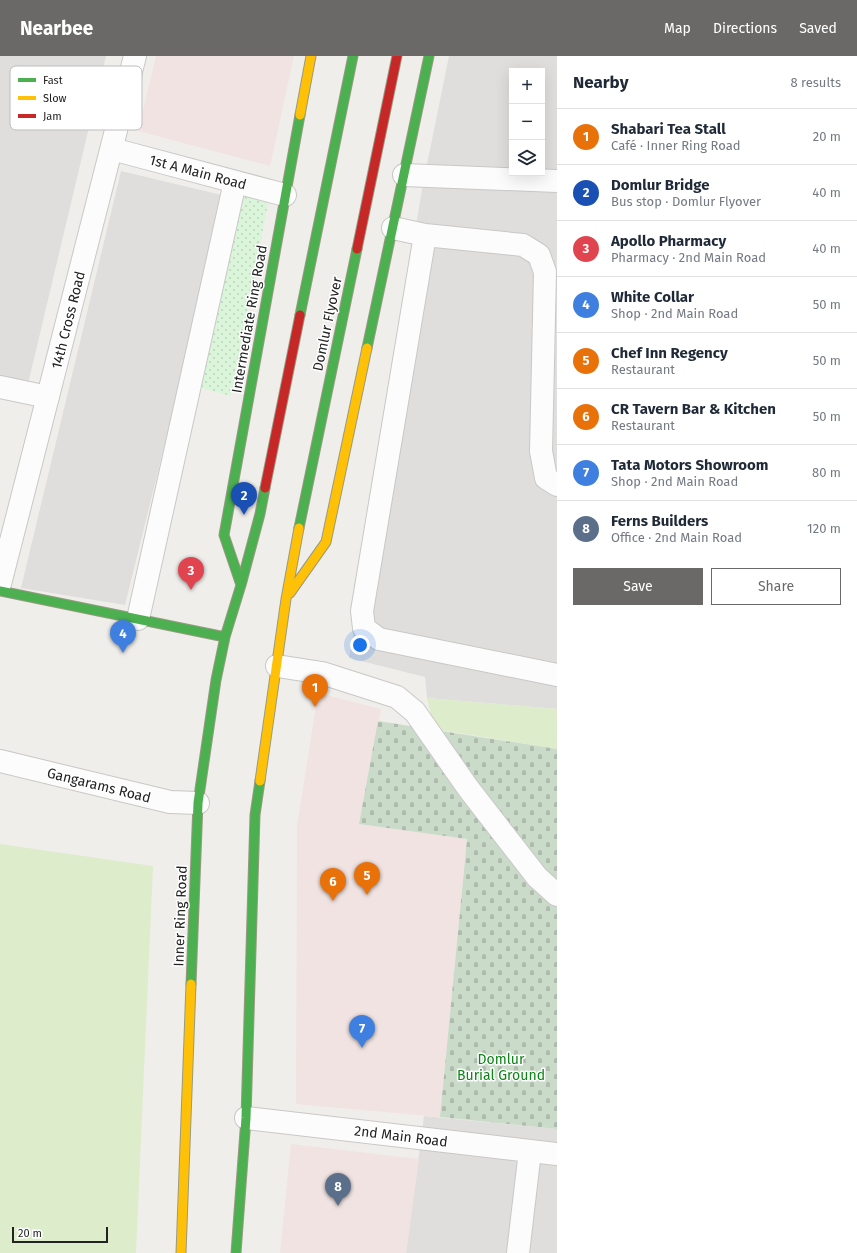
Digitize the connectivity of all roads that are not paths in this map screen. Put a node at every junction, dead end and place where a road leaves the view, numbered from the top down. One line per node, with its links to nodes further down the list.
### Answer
1 (134, 56): 6 (street, 14th Cross Road)
2 (311, 56): 12 (main road, Intermediate Ring Road)
3 (352, 56): 19 (main road, Domlur Flyover)
4 (397, 56): 21 (main road, Domlur Flyover)
5 (429, 56): 9 (main road)
6 (132, 66)
7 (117, 130): 8 (street, 14th Cross Road)
8 (112, 150): 11 (street, 1st A Main Road); 16 (street, 14th Cross Road)
9 (404, 175): 10 (street); 13 (main road)
10 (557, 181)
11 (235, 182): 12 (street, 1st A Main Road); 22 (street)
12 (285, 195): 19 (main road, Intermediate Ring Road)
13 (392, 228): 14 (street); 21 (main road)
14 (425, 235): 17 (street); 25 (street)
15 (0, 387): 16 (street)
16 (48, 397): 18 (street, 14th Cross Road)
17 (557, 485)
18 (0, 584)
19 (241, 585): 23 (main road, Inner Ring Road)
20 (0, 591): 22 (main road)
21 (286, 599): 24 (main road)
22 (138, 619): 23 (main road)
23 (225, 637): 27 (main road, Inner Ring Road)
24 (277, 666): 28 (street); 29 (main road)
25 (557, 675)
26 (0, 761): 27 (street, Gangarams Road)
27 (198, 803): 32 (main road, Inner Ring Road)
28 (557, 895)
29 (246, 1118): 30 (street, 2nd Main Road); 33 (main road)
30 (530, 1151): 31 (street, 2nd Main Road); 34 (street)
31 (557, 1154)
32 (181, 1253)
33 (236, 1253)
34 (518, 1253)

